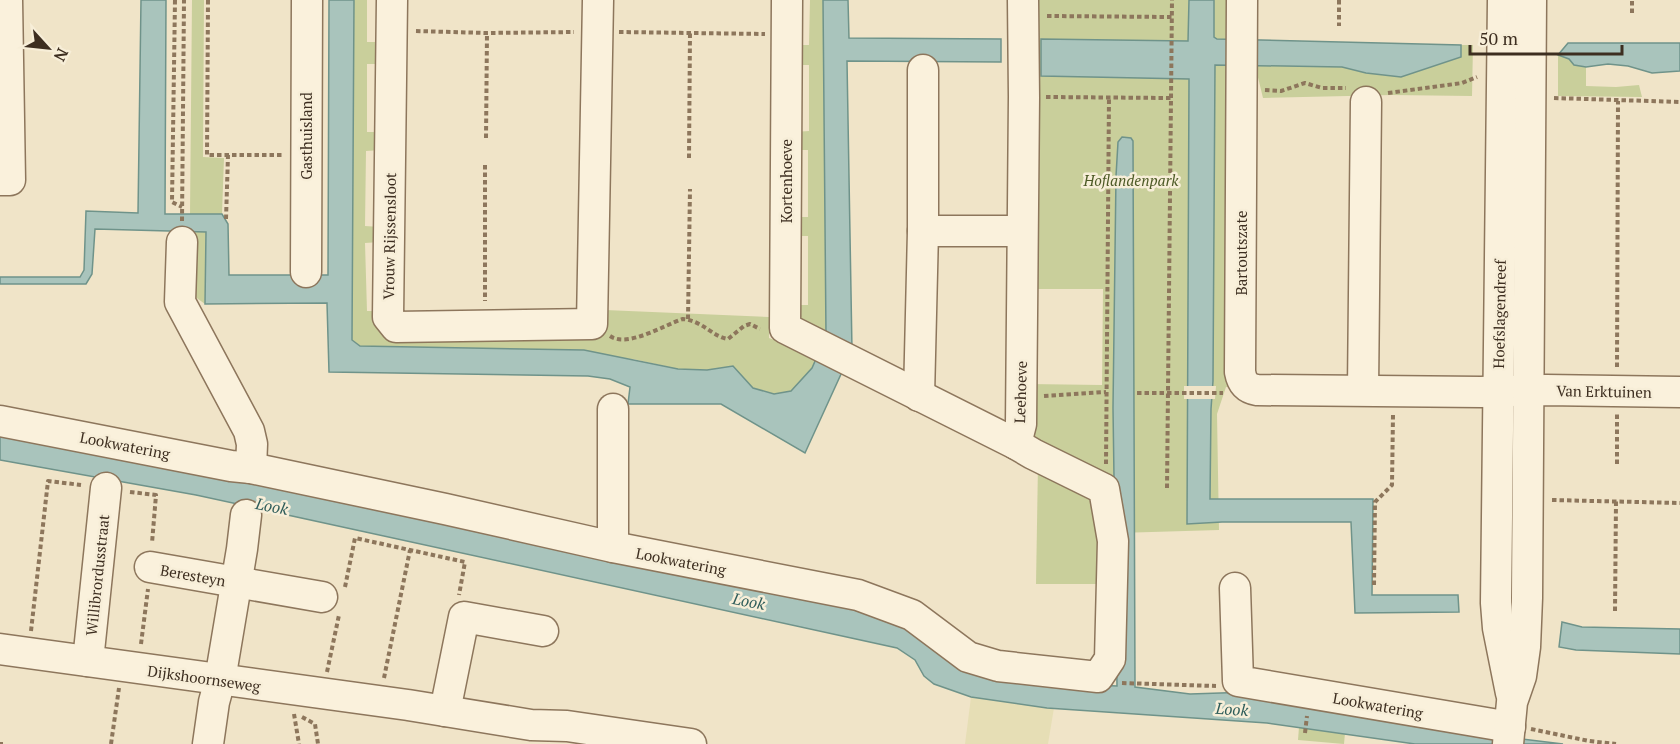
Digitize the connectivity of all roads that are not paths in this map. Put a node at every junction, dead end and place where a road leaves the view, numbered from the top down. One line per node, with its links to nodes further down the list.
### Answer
1 (7, 0): 14 (street)
2 (306, 0): 18 (street, Gasthuisland)
3 (392, 0): 11 (street, Vrouw Rijssensloot)
4 (579, 0): 11 (street)
5 (598, 0): 11 (street)
6 (787, 0): 19 (street, Kortenhoeve)
7 (1503, 0): 22 (street, Hoefslagendreef)
8 (1532, 0): 21 (street, Hoefslagendreef)
9 (1023, 8): 16 (street, Leehoeve)
10 (1242, 14): 20 (street, Bartoutszate)
11 (588, 32)
12 (923, 70): 15 (street)
13 (1367, 95): 20 (street)
14 (0, 180)
15 (923, 231): 16 (street); 24 (street)
16 (1022, 231): 27 (street, Leehoeve)
17 (182, 242): 28 (street)
18 (306, 272)
19 (816, 343): 24 (street, Leehoeve)
20 (1364, 390): 22 (street, Bartoutszate)
21 (1528, 390): 22 (street, Van Erktuinen); 23 (street, Van Erktuinen); 36 (street, Hoefslagendreef)
22 (1498, 392): 36 (street, Hoefslagendreef)
23 (1680, 392)
24 (919, 396): 27 (street, Leehoeve)
25 (613, 409): 31 (street)
26 (0, 421): 28 (street, Lookwatering)
27 (1016, 444): 31 (street, Lookwatering)
28 (251, 468): 31 (street, Lookwatering)
29 (106, 488): 39 (street, Willibrordusstraat)
30 (246, 515): 33 (street, Beresteyn)
31 (613, 547)
32 (150, 567): 33 (street, Beresteyn)
33 (236, 582): 35 (street, Beresteyn); 40 (street, Beresteyn)
34 (1235, 588): 42 (street, Lookwatering)
35 (336, 598)
36 (1512, 627): 42 (street, Hoefslagendreef)
37 (543, 631): 41 (street)
38 (0, 649): 39 (street, Dijkshoornseweg)
39 (88, 662): 40 (street, Dijkshoornseweg)
40 (220, 680): 41 (street, Dijkshoornseweg); 43 (street, Beresteyn)
41 (447, 704): 44 (street, Dijkshoornseweg)
42 (1510, 726)
43 (208, 744)
44 (691, 744)

